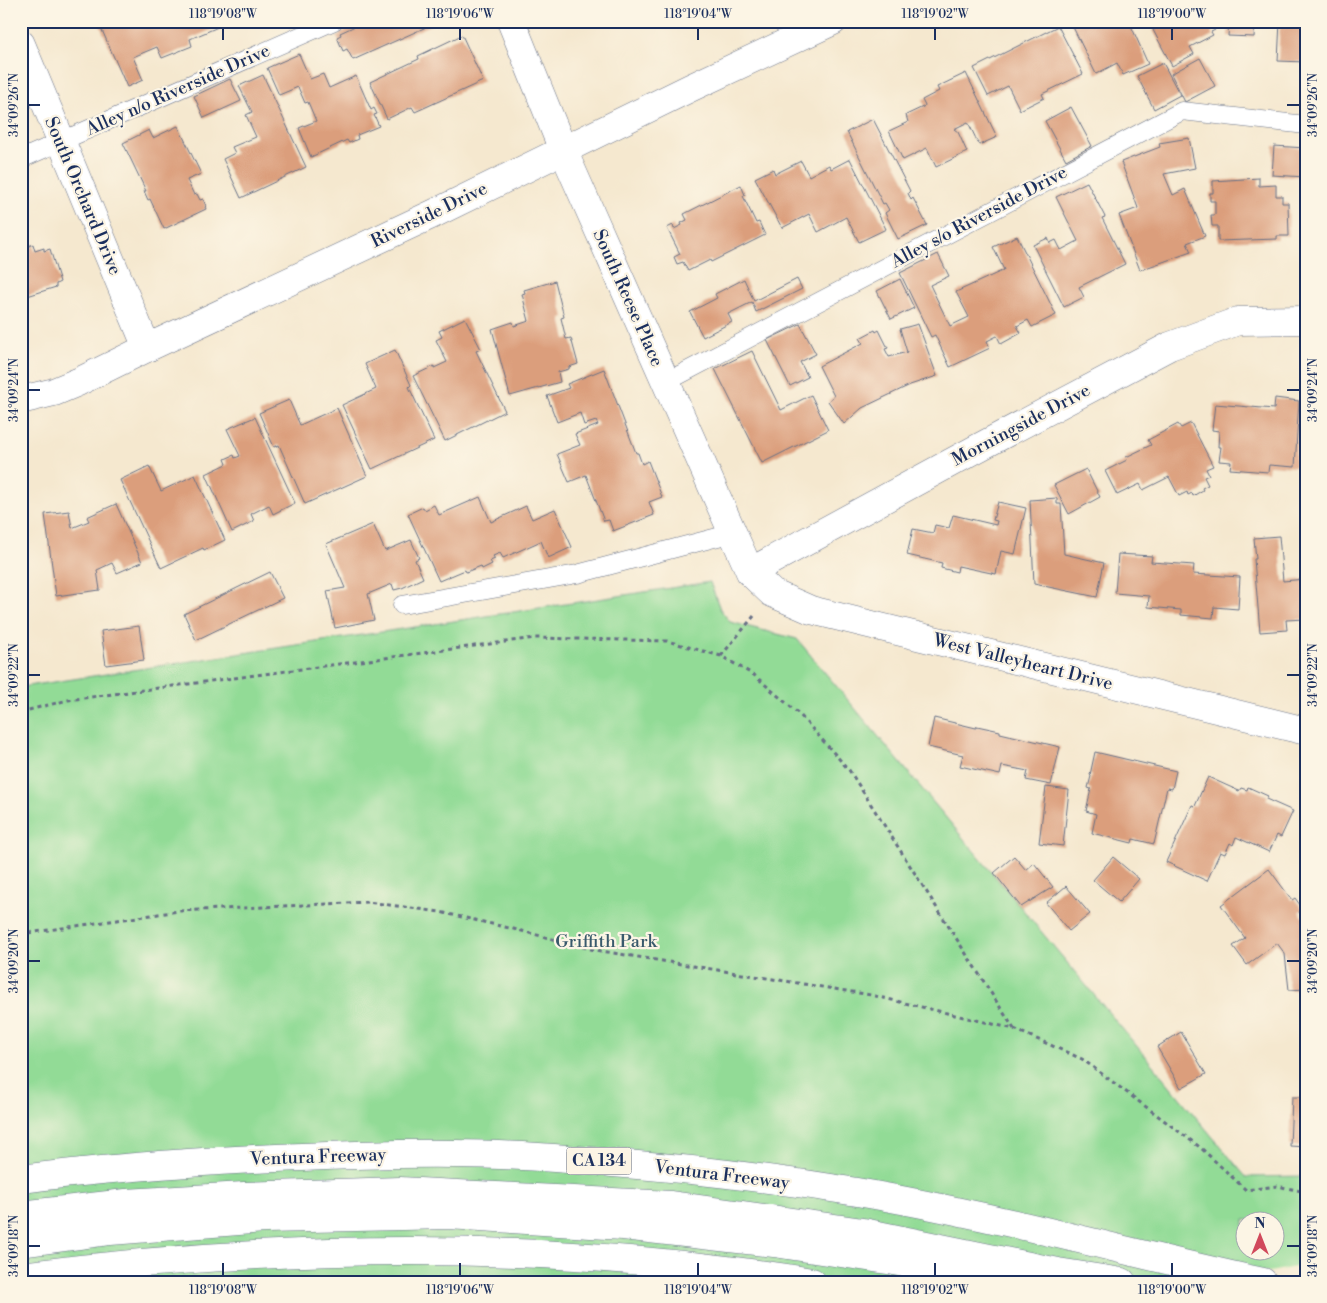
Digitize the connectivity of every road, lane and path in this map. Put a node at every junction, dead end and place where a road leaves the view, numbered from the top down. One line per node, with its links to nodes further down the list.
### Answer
1 (334, 21): 6 (lane, Alley n/o Riverside Drive)
2 (511, 21): 7 (main road, South Reese Place)
3 (833, 21): 7 (main road, Riverside Drive)
4 (21, 44): 6 (main road, South Orchard Drive)
5 (1306, 125): 11 (lane, Alley s/o Riverside Drive)
6 (60, 142): 8 (lane, Alley n/o Riverside Drive); 10 (main road, South Orchard Drive)
7 (563, 150): 10 (main road, Riverside Drive); 11 (main road, South Reese Place)
8 (21, 159)
9 (1306, 320): 14 (main road, Morningside Drive)
10 (147, 348): 12 (main road, Riverside Drive)
11 (666, 382): 13 (main road, South Reese Place)
12 (21, 400)
13 (732, 533): 14 (main road, South Reese Place); 16 (lane)
14 (750, 572): 15 (main road, West Valleyheart Drive)
15 (772, 593): 17 (path); 19 (main road, West Valleyheart Drive)
16 (402, 604)
17 (721, 656): 18 (path); 21 (path)
18 (21, 712)
19 (1306, 732)
20 (21, 934): 21 (path)
21 (1014, 1029): 23 (path)
22 (21, 1179): 30 (main road, Ventura Freeway / CA 134)
23 (1306, 1192)
24 (21, 1215): 27 (main road)
25 (21, 1243): 29 (main road)
26 (21, 1276): 28 (main road)
27 (1111, 1280)
28 (812, 1282)
29 (1004, 1282)
30 (1263, 1282)

